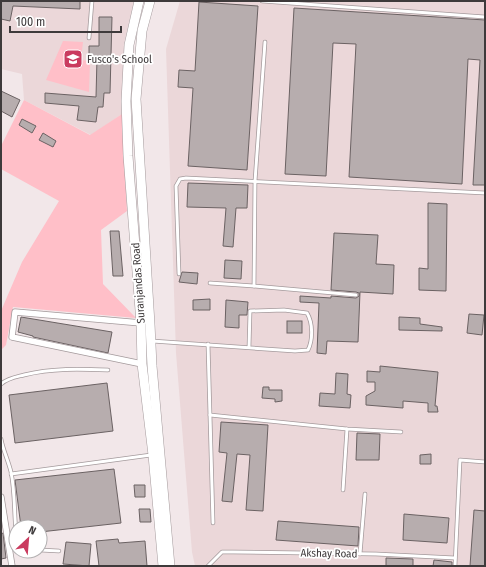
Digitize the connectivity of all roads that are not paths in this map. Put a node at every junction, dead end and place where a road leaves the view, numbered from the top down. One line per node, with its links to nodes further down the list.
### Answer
1 (92, 1): 6 (lane)
2 (139, 1): 14 (main road, Suranjandas Road)
3 (150, 1): 15 (main road, Suranjandas Road)
4 (262, 1): 5 (lane)
5 (485, 17)
6 (89, 38)
7 (265, 42): 8 (lane)
8 (255, 181): 9 (lane); 10 (lane); 12 (lane)
9 (485, 193)
10 (179, 274)
11 (210, 283): 12 (lane)
12 (254, 286): 13 (lane)
13 (356, 295)
14 (141, 323): 15 (main road, Suranjandas Road); 18 (street)
15 (146, 340): 16 (lane); 18 (main road, Suranjandas Road); 39 (main road, Suranjandas Road)
16 (208, 344): 17 (lane); 21 (lane)
17 (249, 347): 17 (lane)
18 (142, 364): 25 (main road, Suranjandas Road)
19 (108, 370): 20 (lane)
20 (1, 384)
21 (210, 415): 22 (lane); 32 (lane)
22 (347, 429): 23 (lane); 28 (lane)
23 (401, 432)
24 (1, 439): 27 (lane)
25 (153, 455): 27 (lane); 38 (main road, Suranjandas Road)
26 (485, 462): 36 (lane)
27 (11, 474): 31 (lane)
28 (343, 490)
29 (365, 494): 35 (lane)
30 (1, 497): 37 (street)
31 (15, 519)
32 (213, 523)
33 (48, 550): 34 (lane)
34 (59, 551)
35 (360, 554): 36 (lane, Akshay Road); 40 (lane, Akshay Road)
36 (455, 558): 41 (lane)
37 (12, 566)
38 (163, 566)
39 (170, 566)
40 (208, 566)
41 (455, 566)

